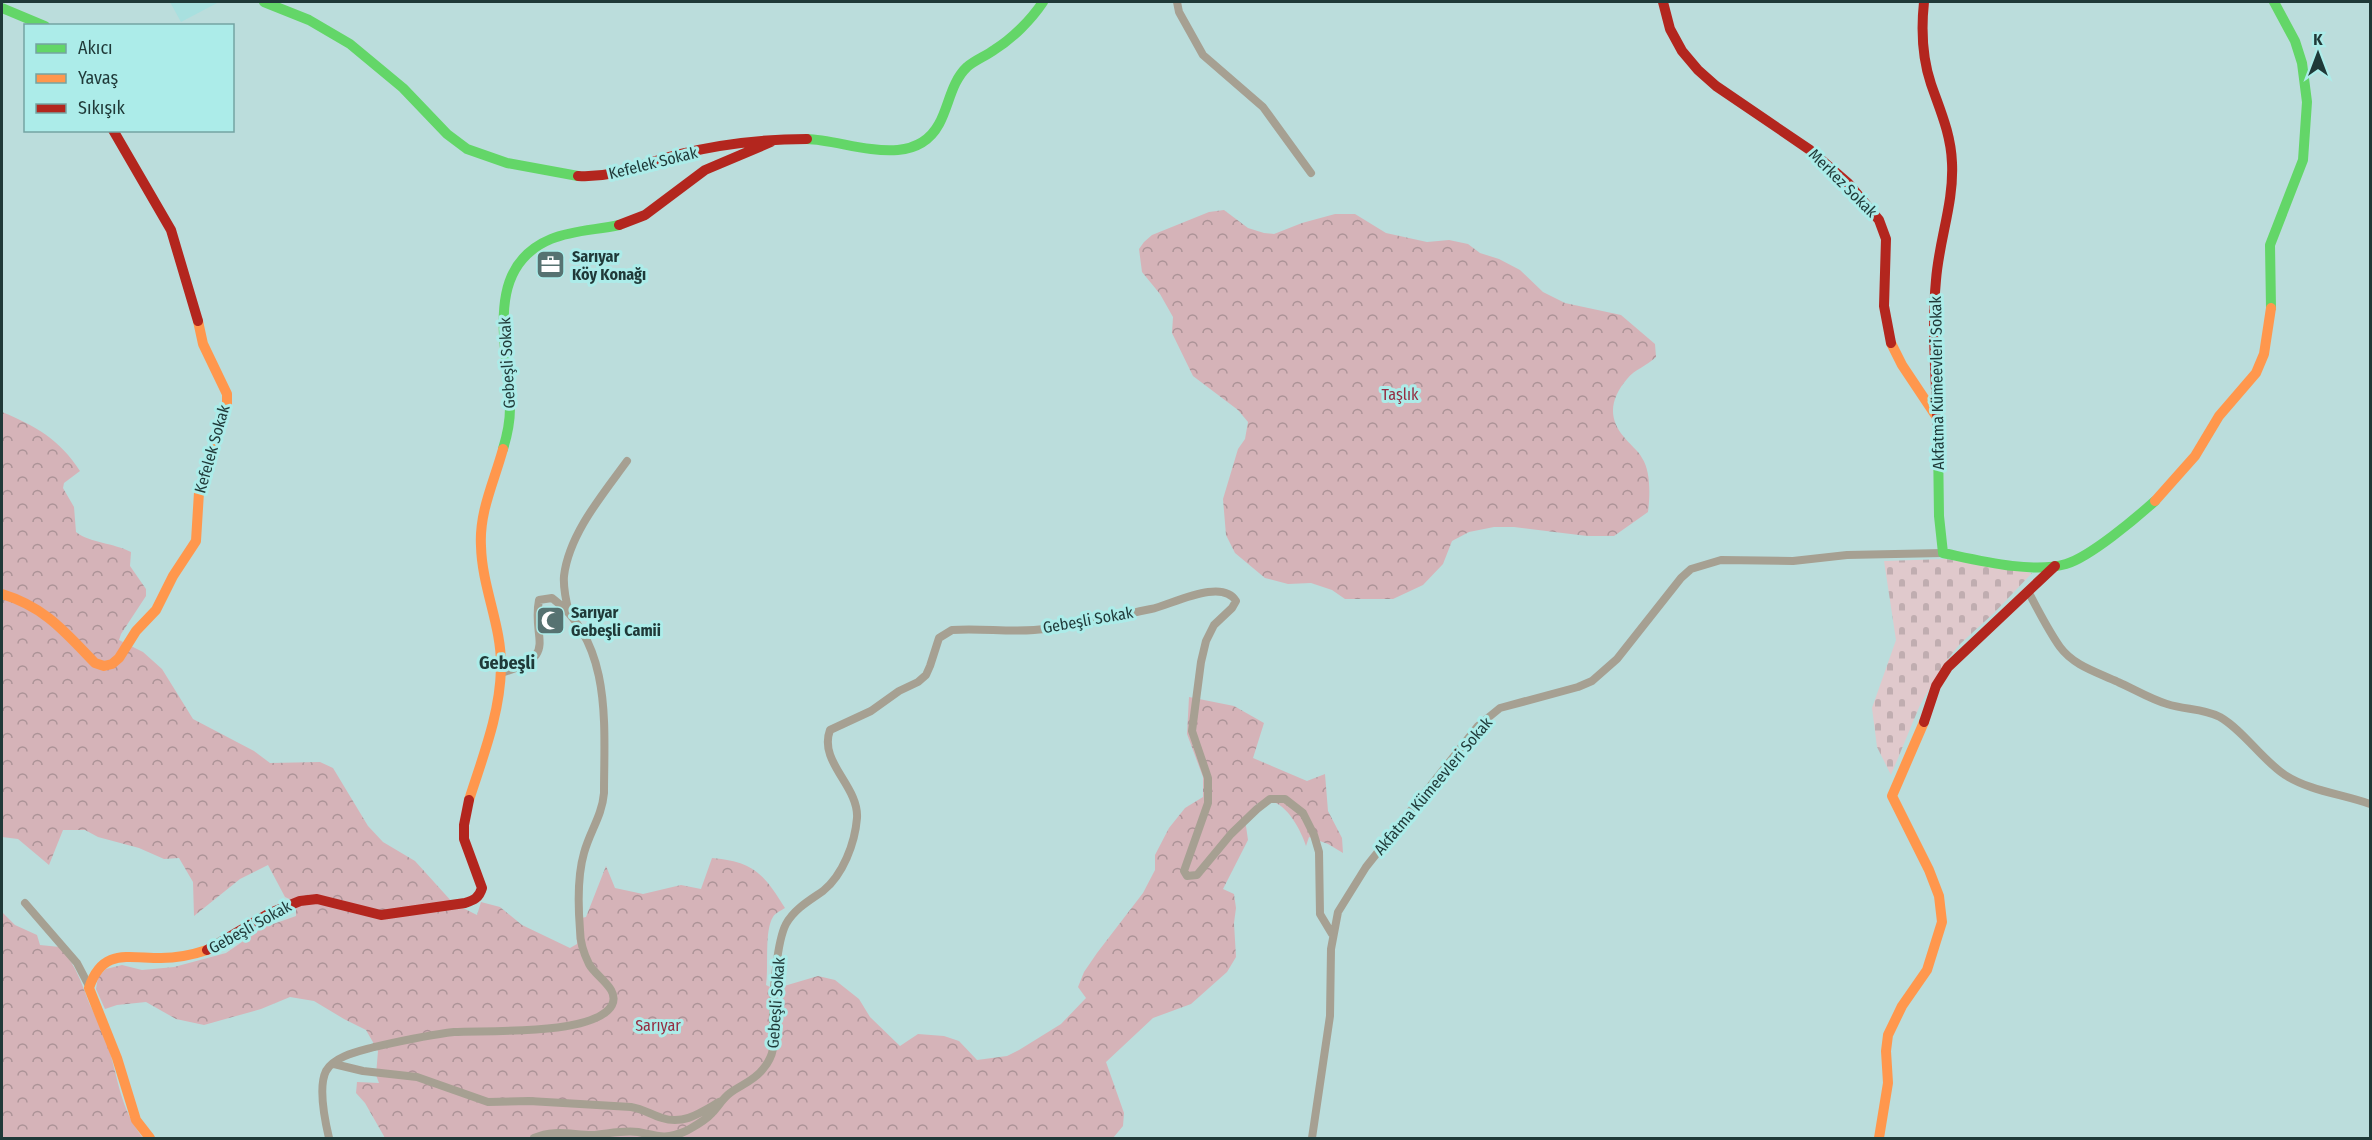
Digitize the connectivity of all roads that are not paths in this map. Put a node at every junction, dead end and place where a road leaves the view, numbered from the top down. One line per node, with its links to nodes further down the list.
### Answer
1 (264, 2): 10 (street, Kefelek Sokak)
2 (1043, 2): 10 (street)
3 (1177, 2): 11 (street)
4 (1663, 2): 12 (street, Merkez Sokak)
5 (1924, 2): 12 (street, Akfatma Kümeevleri Sokak)
6 (2274, 2): 15 (street, Akfatma Kümeevleri Sokak)
7 (2, 8): 8 (street)
8 (40, 24)
9 (114, 132): 17 (street, Kefelek Sokak)
10 (771, 142): 19 (street, Gebeşli Sokak)
11 (1311, 173)
12 (1936, 416): 14 (street, Akfatma Kümeevleri Sokak)
13 (627, 461): 18 (street)
14 (1943, 554): 15 (street, Akfatma Kümeevleri Sokak); 22 (street, Akfatma Kümeevleri Sokak)
15 (2055, 566): 16 (street)
16 (2028, 591): 20 (street); 30 (street)
17 (2, 594)
18 (570, 615): 19 (street); 24 (street)
19 (501, 673): 23 (street, Gebeşli Sokak)
20 (2370, 804)
21 (25, 903): 23 (street)
22 (1332, 934): 25 (street, Gebeşli Sokak); 29 (street, Akfatma Kümeevleri Sokak)
23 (89, 988): 26 (street)
24 (334, 1064): 25 (street, Gebeşli Sokak); 27 (street)
25 (723, 1100): 28 (street, Gebeşli Sokak)
26 (150, 1138)
27 (329, 1138)
28 (534, 1138)
29 (1312, 1138)
30 (1879, 1138)

